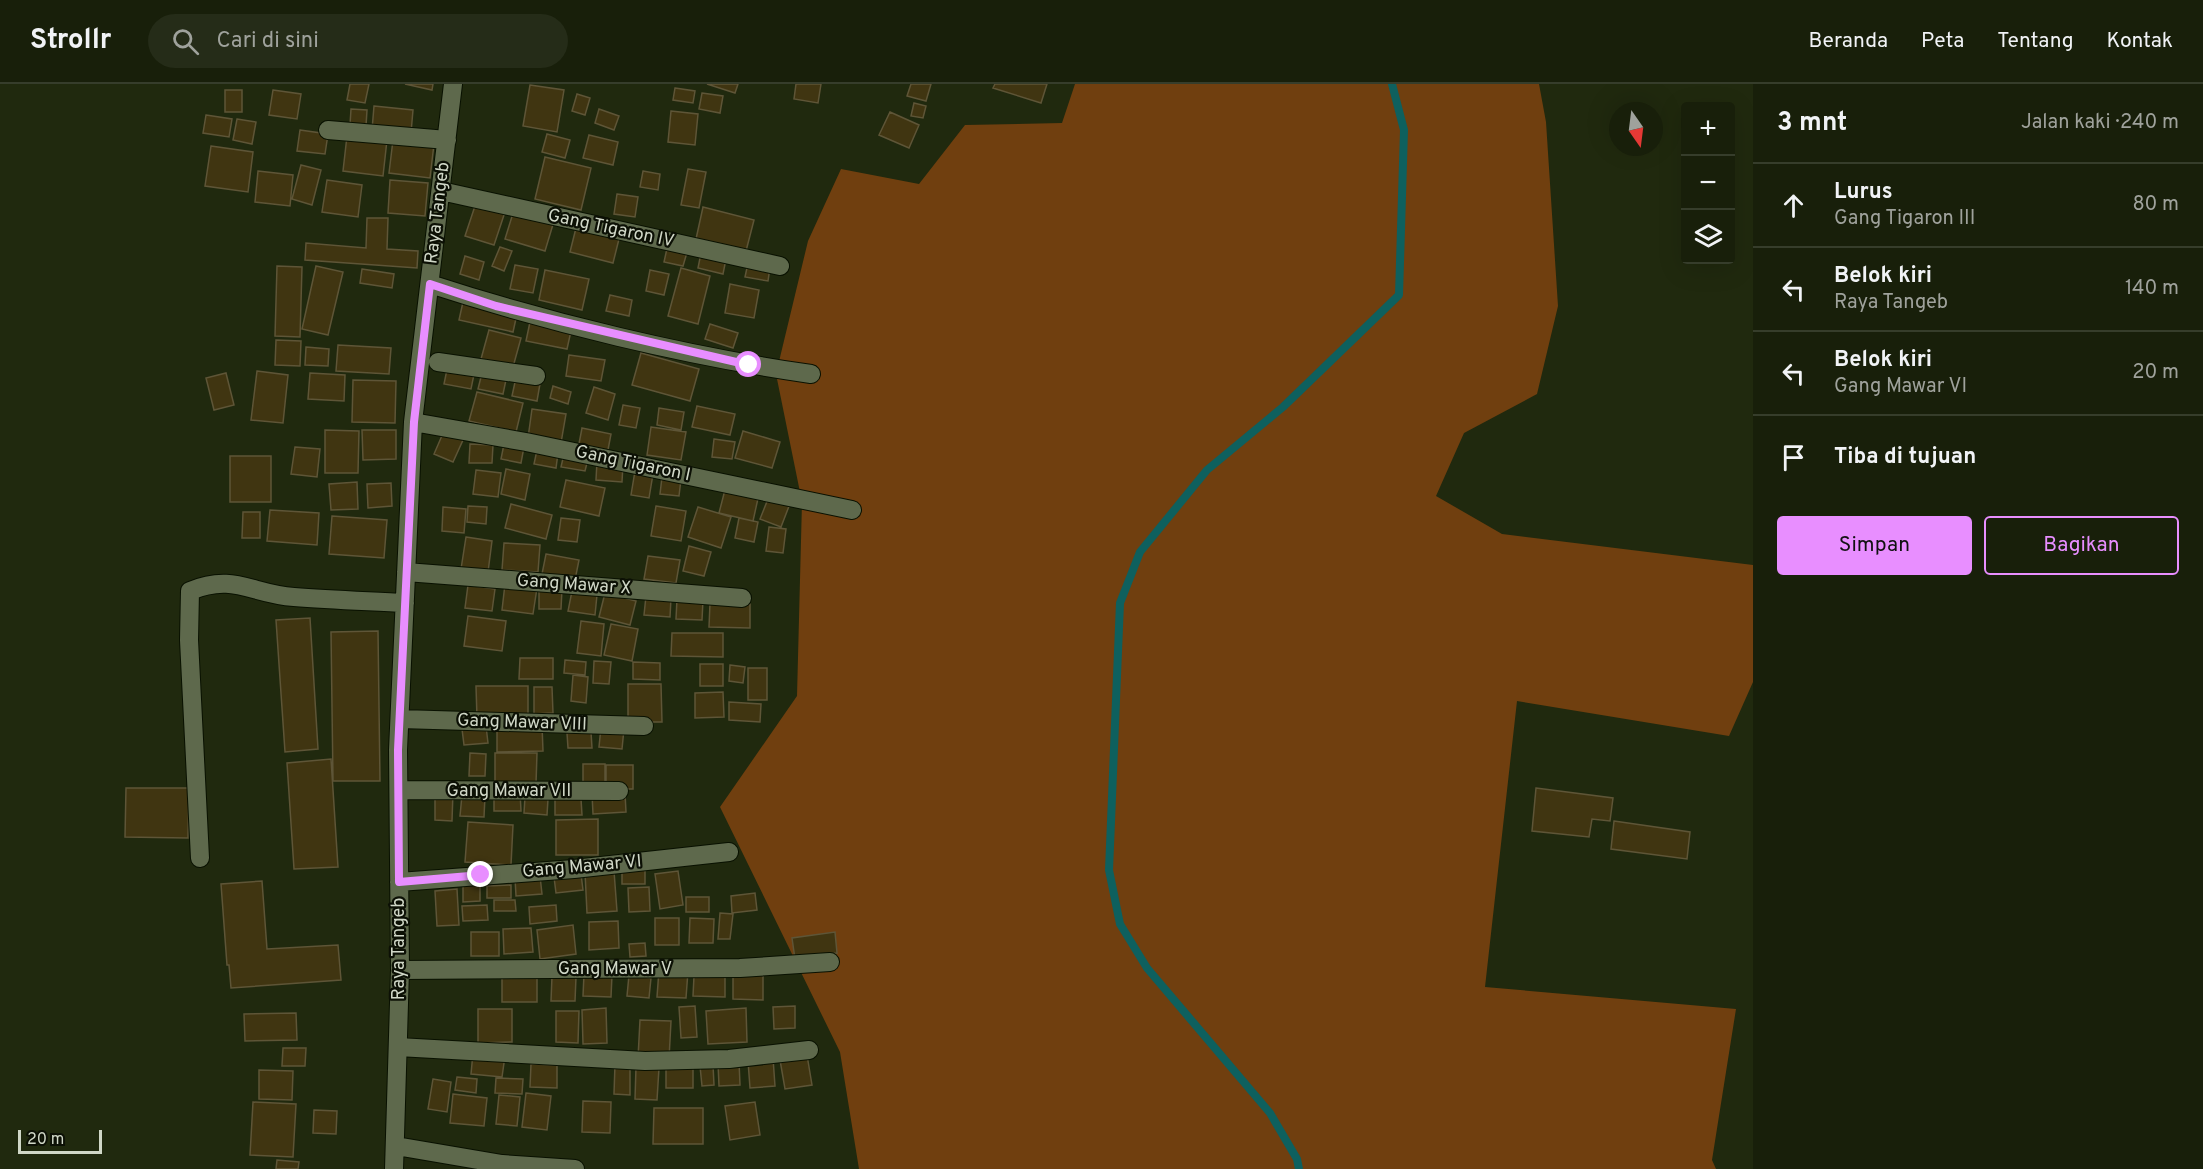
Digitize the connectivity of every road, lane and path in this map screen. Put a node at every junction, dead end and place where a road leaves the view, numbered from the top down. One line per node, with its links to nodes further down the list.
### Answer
1 (453, 84): 3 (street, Raya Tangeb)
2 (328, 130): 3 (street)
3 (447, 140): 4 (street, Raya Tangeb)
4 (441, 191): 5 (street, Gang Tigaron IV); 6 (street, Raya Tangeb)
5 (780, 266)
6 (430, 284): 8 (street); 10 (street, Raya Tangeb)
7 (438, 362): 9 (street)
8 (811, 374)
9 (536, 375)
10 (414, 422): 11 (street, Gang Tigaron I); 12 (street, Raya Tangeb)
11 (852, 510)
12 (406, 572): 13 (street, Gang Mawar X); 14 (street, Raya Tangeb)
13 (742, 598)
14 (405, 603): 15 (street, Raya Tangeb); 20 (street)
15 (400, 719): 16 (street, Gang Mawar VIII); 17 (street, Raya Tangeb)
16 (644, 726)
17 (399, 790): 18 (street, Gang Mawar VII); 21 (street, Raya Tangeb)
18 (619, 791)
19 (729, 852): 21 (street, Gang Mawar VI)
20 (200, 858)
21 (399, 882): 23 (street, Raya Tangeb)
22 (830, 962): 23 (street, Gang Mawar V)
23 (400, 970): 24 (street, Raya Tangeb)
24 (398, 1047): 25 (street); 26 (street, Raya Tangeb)
25 (809, 1050)
26 (396, 1146): 27 (street, Raya Tangeb); 28 (street)
27 (394, 1169)
28 (575, 1169)

